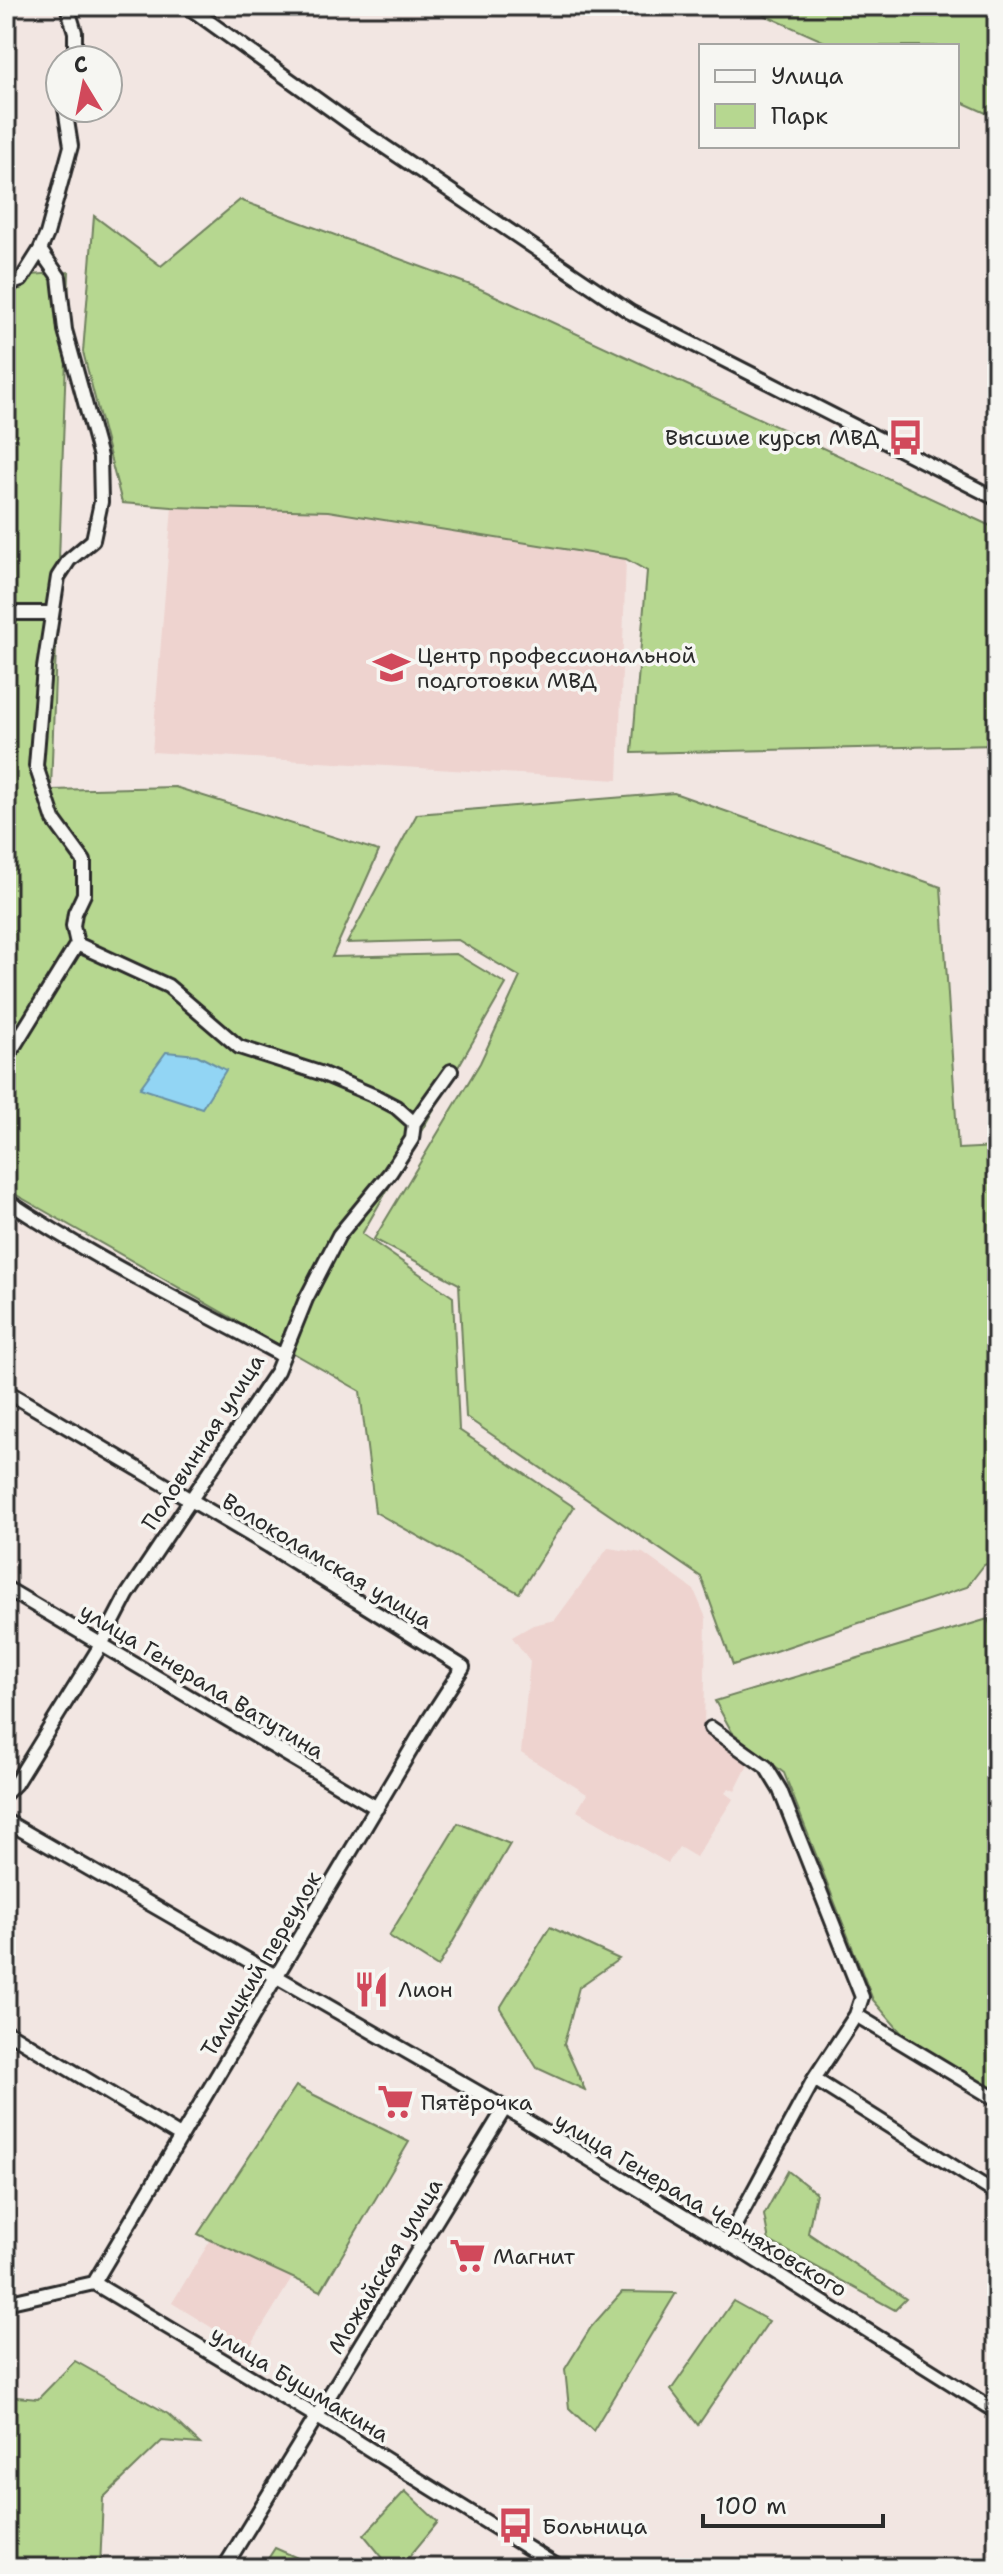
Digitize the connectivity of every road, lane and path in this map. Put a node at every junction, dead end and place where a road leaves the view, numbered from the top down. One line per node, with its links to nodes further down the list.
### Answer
1 (67, 6): 3 (street)
2 (187, 6): 7 (street)
3 (75, 44)
4 (68, 124): 5 (street)
5 (40, 250): 6 (street); 9 (street)
6 (6, 285)
7 (997, 499)
8 (6, 613): 9 (street)
9 (52, 613): 10 (street)
10 (77, 944): 11 (street); 13 (street)
11 (6, 1059)
12 (451, 1071): 13 (street, Половинная улица)
13 (414, 1123): 15 (street, Половинная улица)
14 (6, 1200): 15 (street)
15 (283, 1356): 17 (street, Половинная улица)
16 (6, 1391): 17 (street, Волоколамская улица)
17 (190, 1501): 19 (street, Половинная улица); 20 (street, Волоколамская улица)
18 (6, 1588): 19 (street, улица Генерала Ватутина)
19 (101, 1645): 22 (street, Половинная улица); 23 (street, улица Генерала Ватутина)
20 (463, 1667): 23 (street, Талицкий переулок)
21 (711, 1728): 26 (street)
22 (6, 1793)
23 (377, 1808): 25 (street, Талицкий переулок)
24 (6, 1821): 25 (street, улица Генерала Черняховского)
25 (277, 1979): 30 (street, улица Генерала Черняховского); 31 (street, Талицкий переулок)
26 (856, 2015): 28 (street); 29 (street)
27 (6, 2031): 31 (street)
28 (814, 2079): 32 (street); 33 (street)
29 (997, 2100)
30 (505, 2108): 33 (street, улица Генерала Черняховского); 37 (street, Можайская улица)
31 (180, 2136): 34 (street, Талицкий переулок)
32 (997, 2194)
33 (726, 2242): 36 (street, улица Генерала Черняховского)
34 (94, 2283): 35 (street); 37 (street, улица Бушмакина)
35 (6, 2303)
36 (997, 2412)
37 (317, 2416): 38 (street, улица Бушмакина); 39 (street, Можайская улица)
38 (538, 2555): 40 (street); 41 (street, улица Бушмакина)
39 (224, 2568)
40 (530, 2568)
41 (560, 2568)

